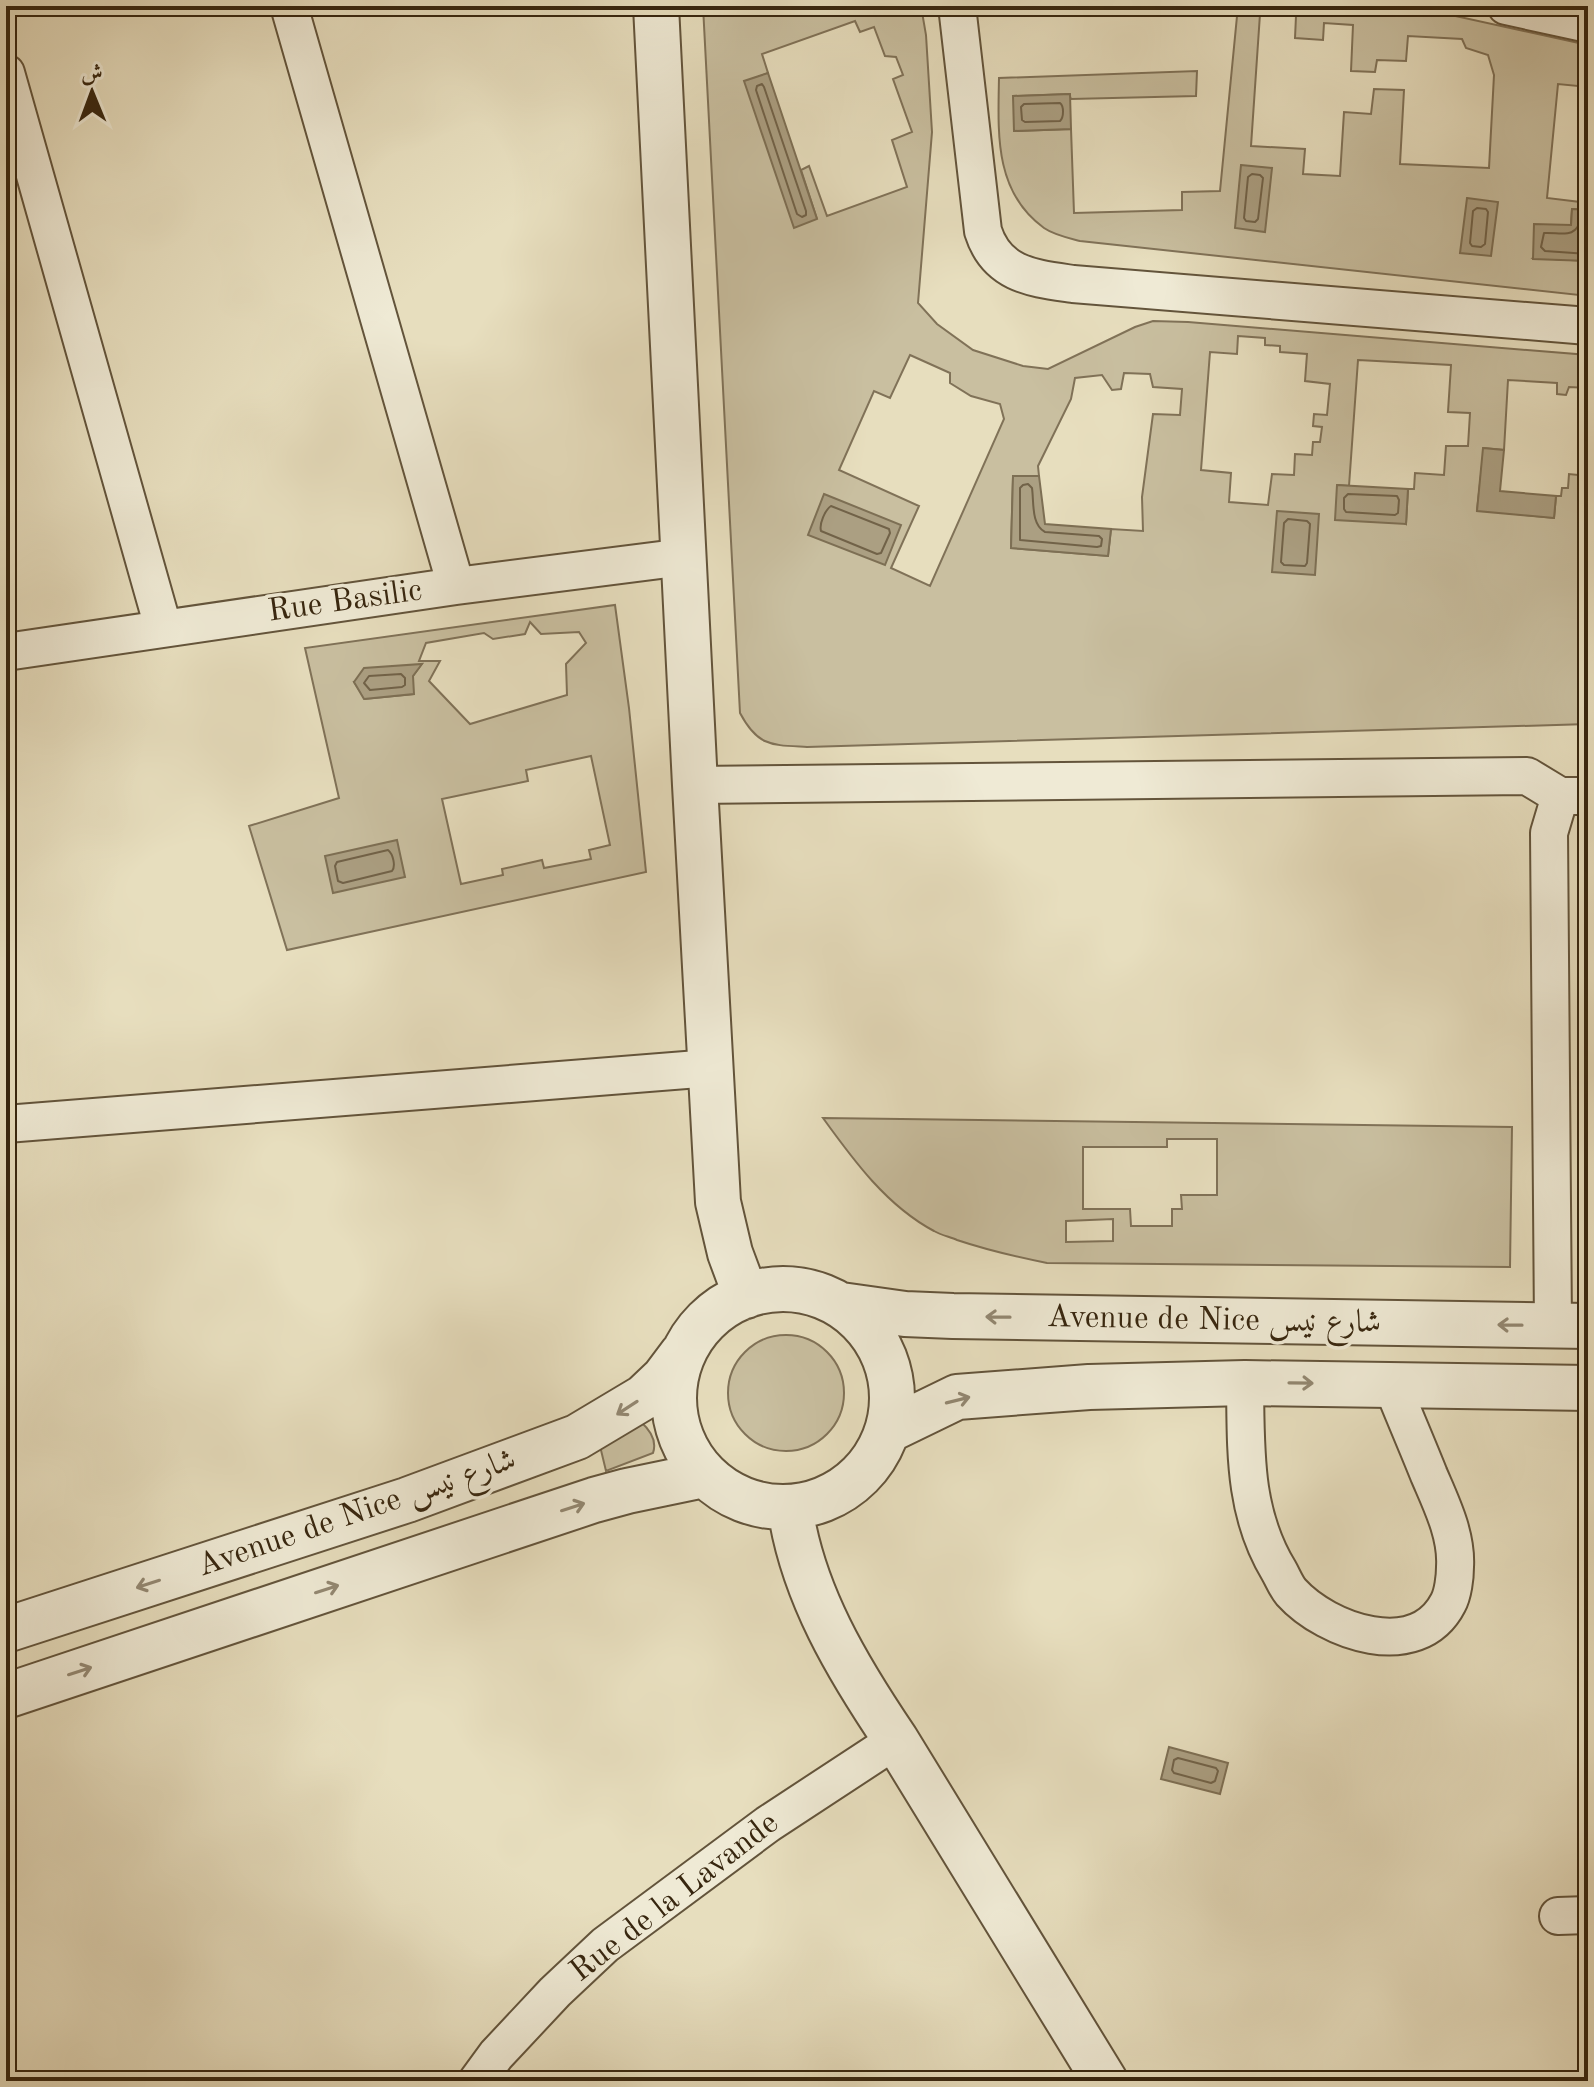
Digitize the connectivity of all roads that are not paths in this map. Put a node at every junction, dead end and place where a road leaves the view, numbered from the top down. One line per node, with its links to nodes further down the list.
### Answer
1 (289, 6): 9 (street)
2 (656, 6): 8 (street)
3 (957, 6): 7 (street)
4 (1506, 6): 5 (street)
5 (1588, 24)
6 (6, 73): 10 (street)
7 (1588, 326)
8 (684, 557): 9 (street, Rue Basilic); 12 (street)
9 (456, 586): 10 (street, Rue Basilic)
10 (163, 627): 11 (street, Rue Basilic)
11 (6, 652)
12 (695, 785): 13 (street); 14 (street)
13 (1574, 796): 18 (street)
14 (711, 1068): 15 (street); 16 (street)
15 (6, 1124)
16 (746, 1296): 17 (street); 19 (street)
17 (841, 1305): 18 (street, Avenue de Nice شارع نيس, one-way to 17); 23 (street)
18 (1570, 1326)
19 (682, 1354): 24 (street); 26 (street, Avenue de Nice شارع نيس, one-way to 26)
20 (1245, 1383): 21 (street, Avenue de Nice شارع نيس, one-way to 21); 21 (street); 23 (street, Avenue de Nice شارع نيس, one-way to 20)
21 (1392, 1385): 22 (street, Avenue de Nice شارع نيس)
22 (1588, 1388)
23 (887, 1431): 25 (street)
24 (704, 1475): 25 (street); 27 (street, Avenue de Nice شارع نيس, one-way to 24)
25 (790, 1507): 28 (street)
26 (6, 1630)
27 (6, 1696)
28 (896, 1740): 29 (street, Rue de la Lavande); 30 (street)
29 (477, 2081)
30 (1105, 2081)

